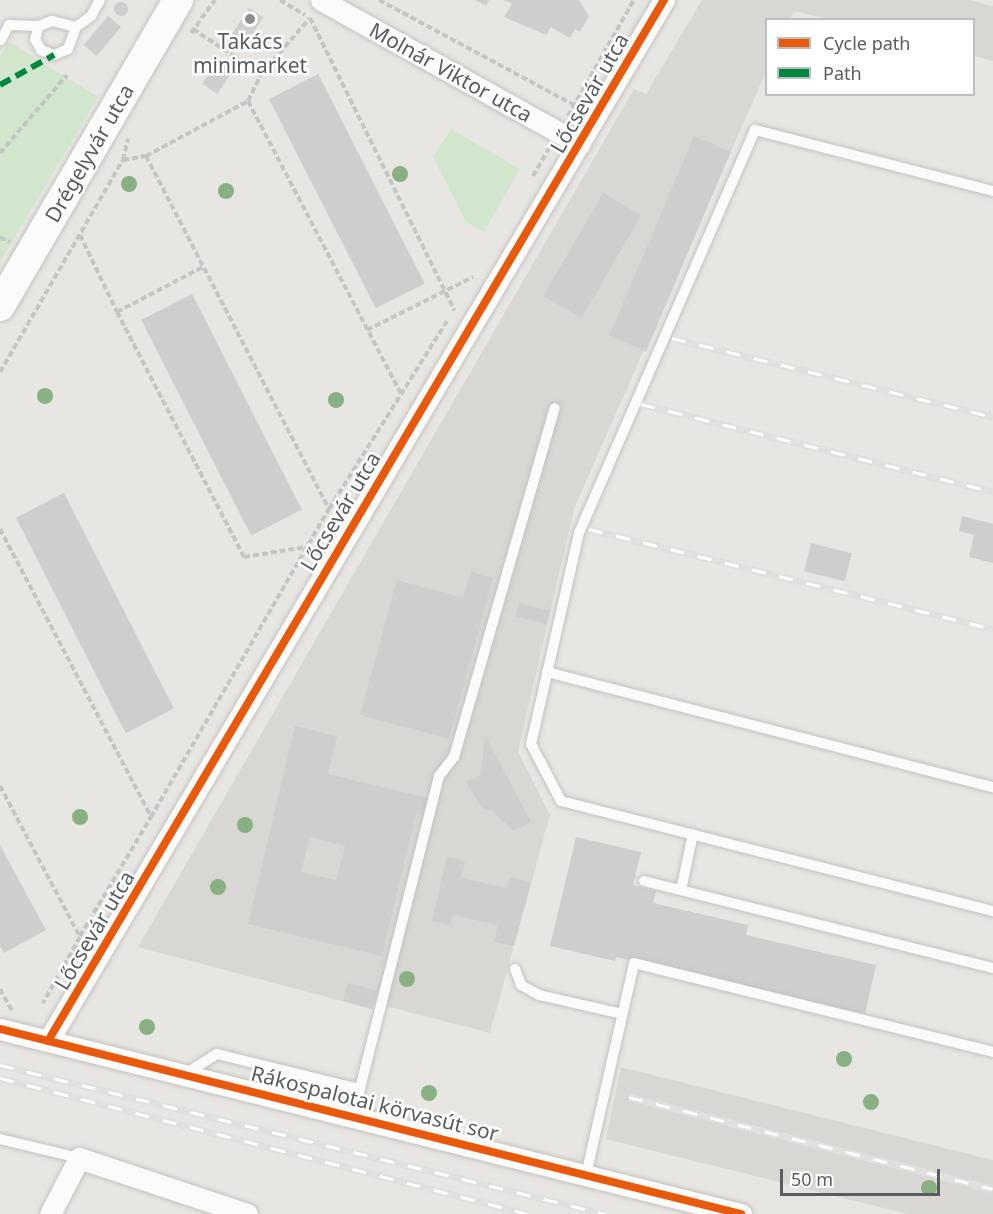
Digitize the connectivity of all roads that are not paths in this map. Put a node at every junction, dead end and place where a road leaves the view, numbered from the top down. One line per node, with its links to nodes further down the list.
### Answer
1 (100, 0): 6 (lane)
2 (178, 0): 10 (main road, Drégelyvár utca)
3 (321, 0): 8 (street, Molnár Viktor utca)
4 (664, 0): 8 (street, Lőcsevár utca)
5 (39, 26): 6 (lane); 6 (lane); 7 (lane)
6 (76, 27)
7 (1, 40)
8 (580, 144): 22 (street, Lőcsevár utca)
9 (993, 191): 12 (lane)
10 (0, 306)
11 (555, 408): 25 (lane)
12 (547, 672): 13 (lane); 14 (lane)
13 (993, 787)
14 (693, 834): 16 (lane); 17 (lane)
15 (644, 881): 16 (lane)
16 (681, 890): 18 (lane)
17 (993, 911)
18 (993, 968)
19 (515, 969): 20 (lane)
20 (622, 1014): 23 (lane); 29 (lane)
21 (0, 1029): 22 (street, Rákospalotai körvasút sor)
22 (48, 1041): 24 (street, Rákospalotai körvasút sor)
23 (993, 1052)
24 (185, 1074): 25 (lane); 26 (street, Rákospalotai körvasút sor)
25 (360, 1089): 26 (lane)
26 (353, 1116): 29 (street, Rákospalotai körvasút sor)
27 (0, 1139): 28 (lane)
28 (79, 1158): 30 (street); 31 (street)
29 (586, 1175): 32 (street, Rákospalotai körvasút sor)
30 (50, 1214)
31 (247, 1214)
32 (741, 1214)

